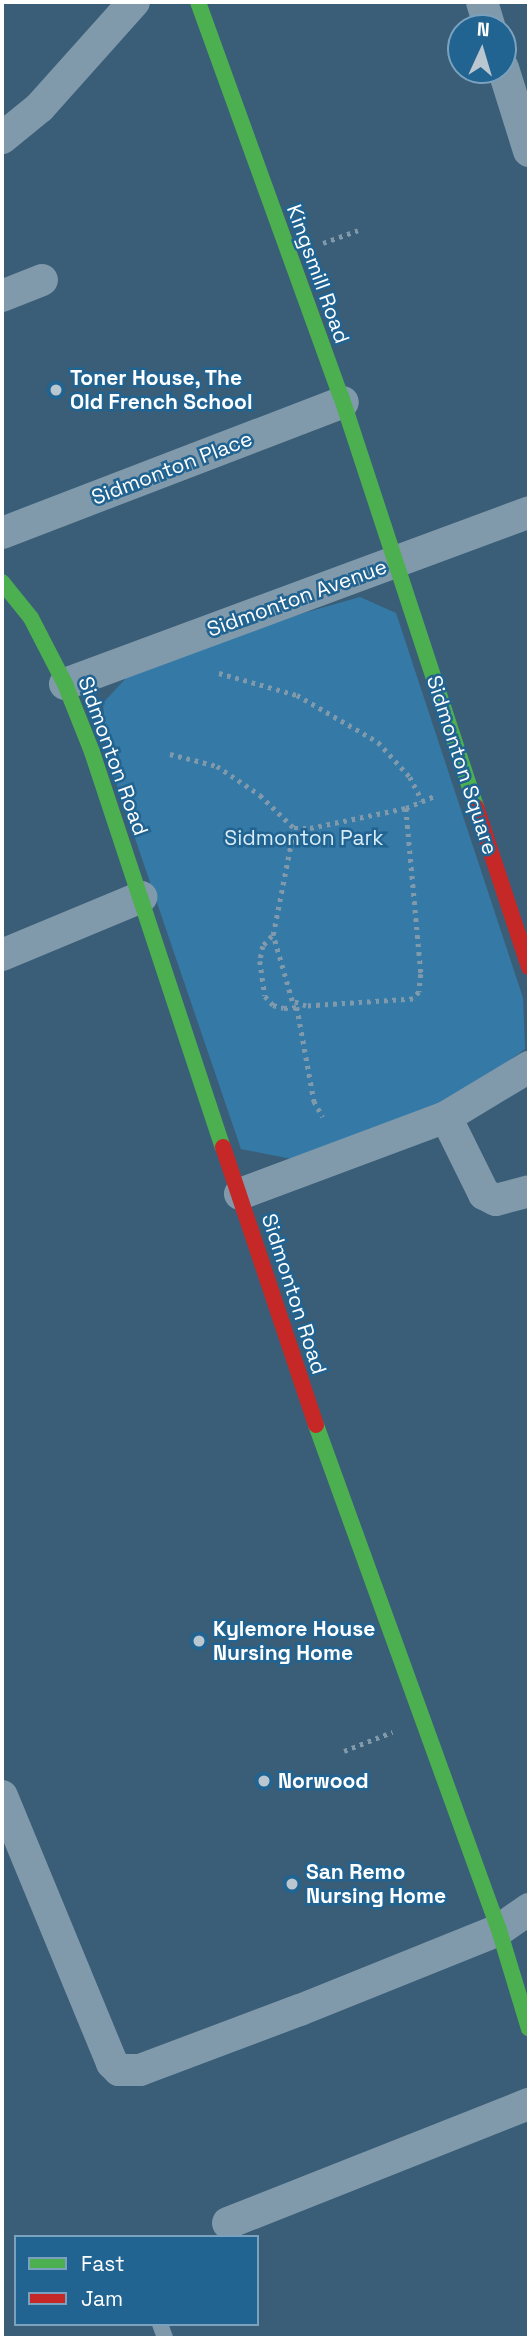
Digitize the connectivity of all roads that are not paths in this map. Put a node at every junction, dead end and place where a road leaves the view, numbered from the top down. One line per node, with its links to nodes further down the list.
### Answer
1 (134, 2): 4 (street)
2 (198, 2): 8 (street, Kingsmill Road)
3 (508, 84): 5 (street)
4 (2, 138)
5 (529, 151)
6 (42, 280): 7 (street)
7 (2, 296)
8 (343, 402): 10 (street, Sidmonton Place); 11 (street, Kingsmill Road)
9 (529, 512): 11 (street, Sidmonton Avenue)
10 (2, 533)
11 (396, 561): 13 (street, Sidmonton Avenue); 16 (street, Sidmonton Square)
12 (2, 582): 13 (street, Sidmonton Road)
13 (65, 684): 14 (street, Sidmonton Road)
14 (141, 897): 15 (street); 20 (street, Sidmonton Road)
15 (2, 956)
16 (529, 967)
17 (529, 1067): 18 (street)
18 (446, 1117): 19 (street); 20 (street)
19 (529, 1191)
20 (240, 1194): 23 (street, Sidmonton Road)
21 (2, 1796): 23 (street)
22 (529, 1909): 23 (street)
23 (499, 1930): 24 (street, Sidmonton Road)
24 (529, 2029)
25 (529, 2104): 26 (street)
26 (228, 2223)

